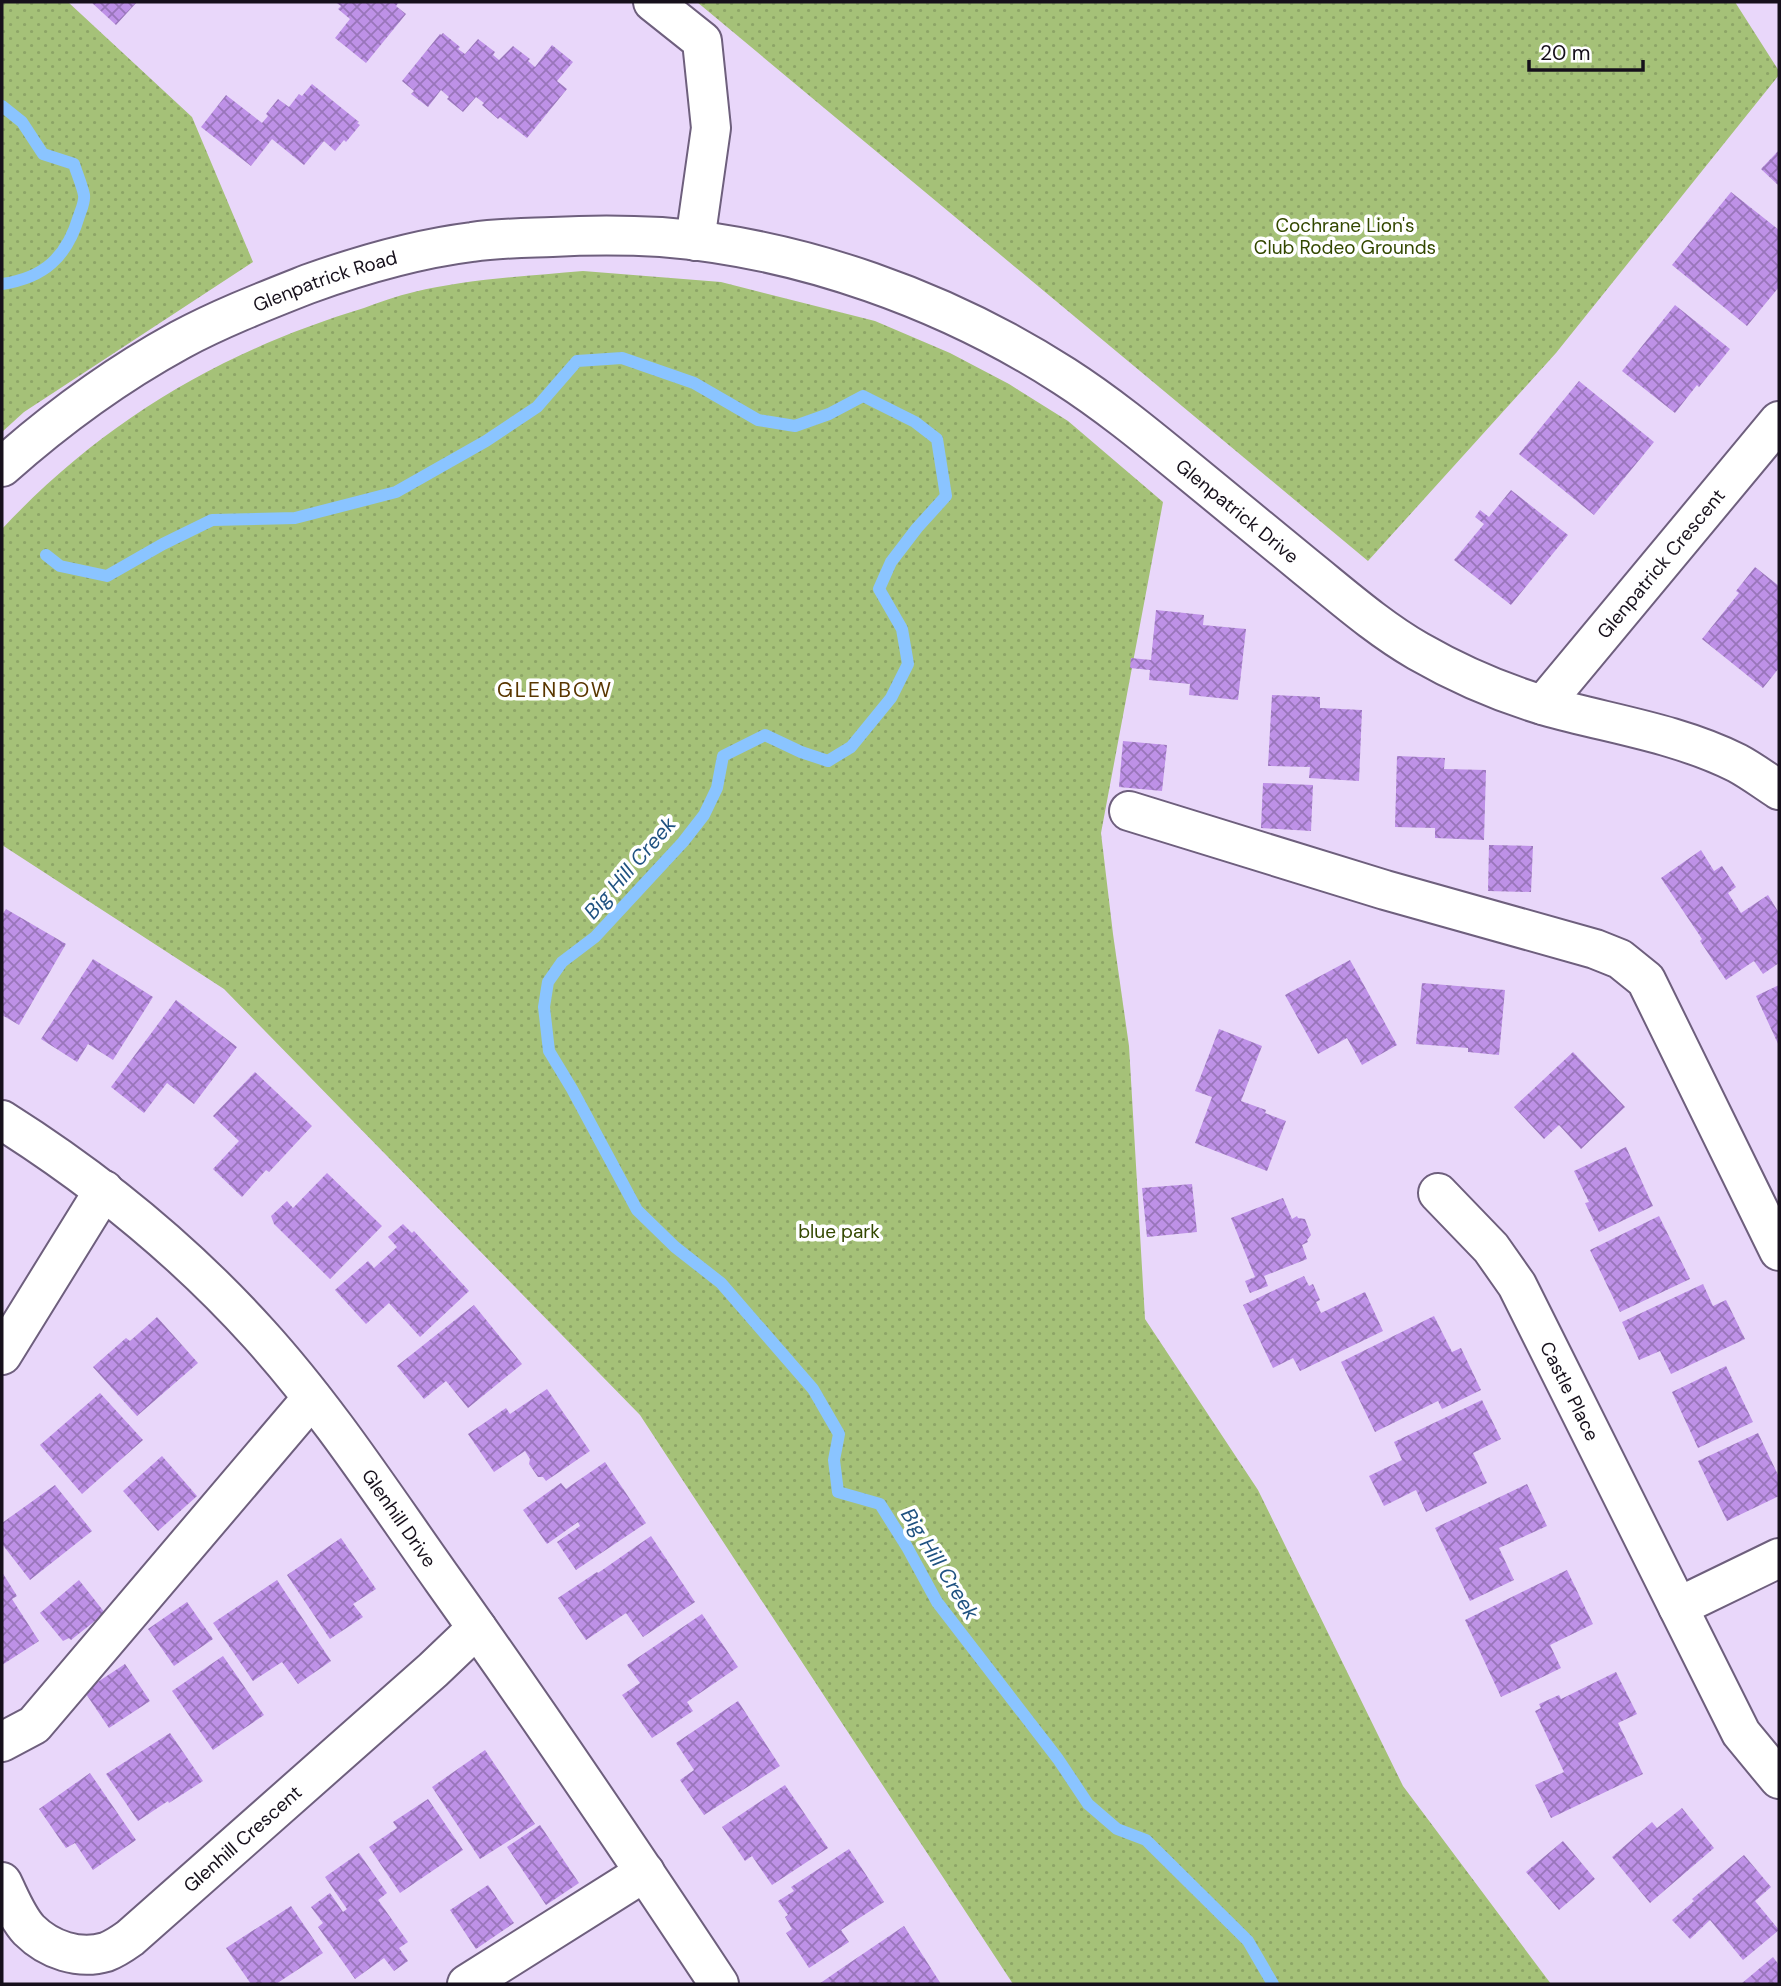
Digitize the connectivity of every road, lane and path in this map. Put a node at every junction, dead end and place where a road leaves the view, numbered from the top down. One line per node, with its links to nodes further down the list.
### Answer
1 (653, 2): 2 (street)
2 (695, 242): 4 (street, Glenpatrick Road); 5 (street, Glenpatrick Drive)
3 (1779, 421): 5 (street, Glenpatrick Crescent)
4 (2, 467)
5 (1543, 705): 6 (street, Glenpatrick Drive)
6 (1779, 790)
7 (1129, 811): 11 (street)
8 (2, 1120): 9 (street, Glenhill Drive)
9 (104, 1190): 12 (street); 13 (street, Glenhill Drive)
10 (1438, 1193): 15 (street, Castle Place)
11 (1779, 1251)
12 (2, 1355)
13 (312, 1398): 16 (street, Glenhill Drive); 17 (street)
14 (1779, 1558): 15 (street)
15 (1678, 1606): 18 (street, Castle Place)
16 (478, 1628): 19 (street, Glenhill Drive); 20 (street, Glenhill Crescent)
17 (2, 1742)
18 (1779, 1779)
19 (645, 1872): 21 (street); 22 (street, Glenhill Drive)
20 (2, 1882)
21 (467, 1984)
22 (719, 1984)

